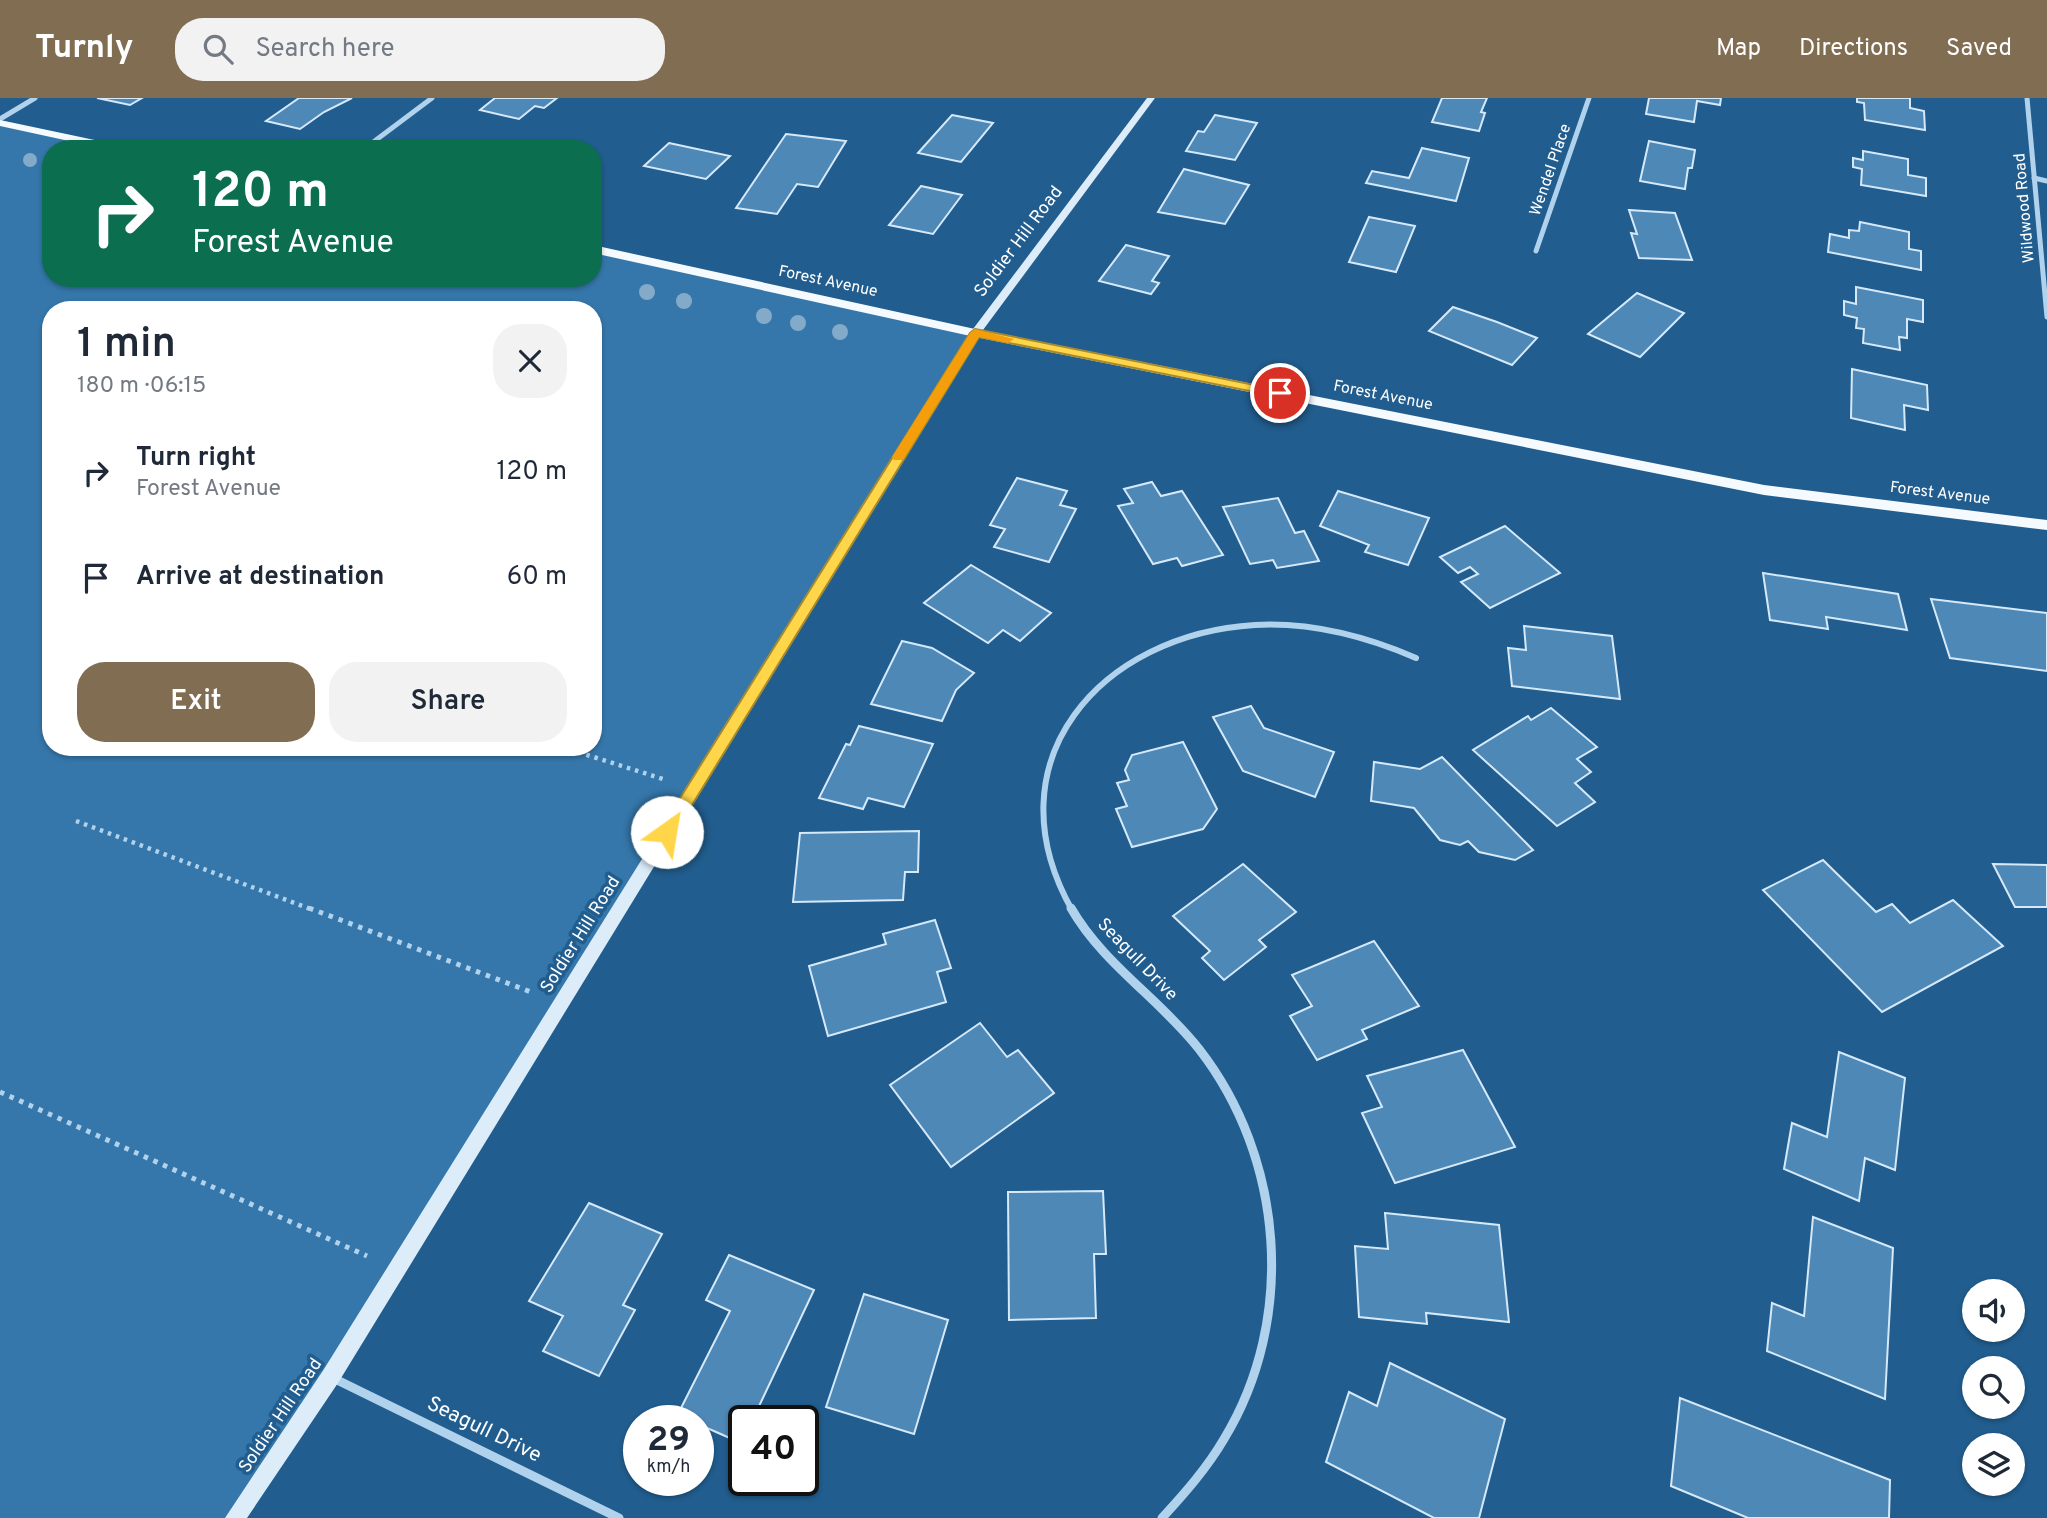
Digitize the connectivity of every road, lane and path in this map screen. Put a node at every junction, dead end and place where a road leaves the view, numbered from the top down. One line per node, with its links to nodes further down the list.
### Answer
1 (35, 98): 6 (street)
2 (432, 98): 8 (street)
3 (1151, 98): 14 (street, Soldier Hill Road)
4 (1589, 98): 12 (street, Wendel Place)
5 (2027, 98): 9 (street, Wildwood Road)
6 (0, 121): 7 (main road)
7 (83, 140)
8 (376, 140)
9 (2034, 178): 10 (street); 13 (street, Wildwood Road)
10 (2047, 180)
11 (602, 251): 14 (main road, Forest Avenue)
12 (1536, 251)
13 (2047, 317)
14 (975, 333): 15 (main road, Forest Avenue); 18 (street, Soldier Hill Road)
15 (2047, 525)
16 (1416, 658): 26 (street, Seagull Drive)
17 (590, 756): 18 (path)
18 (694, 789): 20 (street, Soldier Hill Road)
19 (76, 821): 20 (path)
20 (561, 1004): 22 (street, Soldier Hill Road)
21 (0, 1092): 22 (path)
22 (396, 1270): 23 (street, Soldier Hill Road)
23 (331, 1376): 24 (street, Soldier Hill Road); 25 (street, Seagull Drive)
24 (235, 1518)
25 (620, 1518)
26 (1162, 1518)

